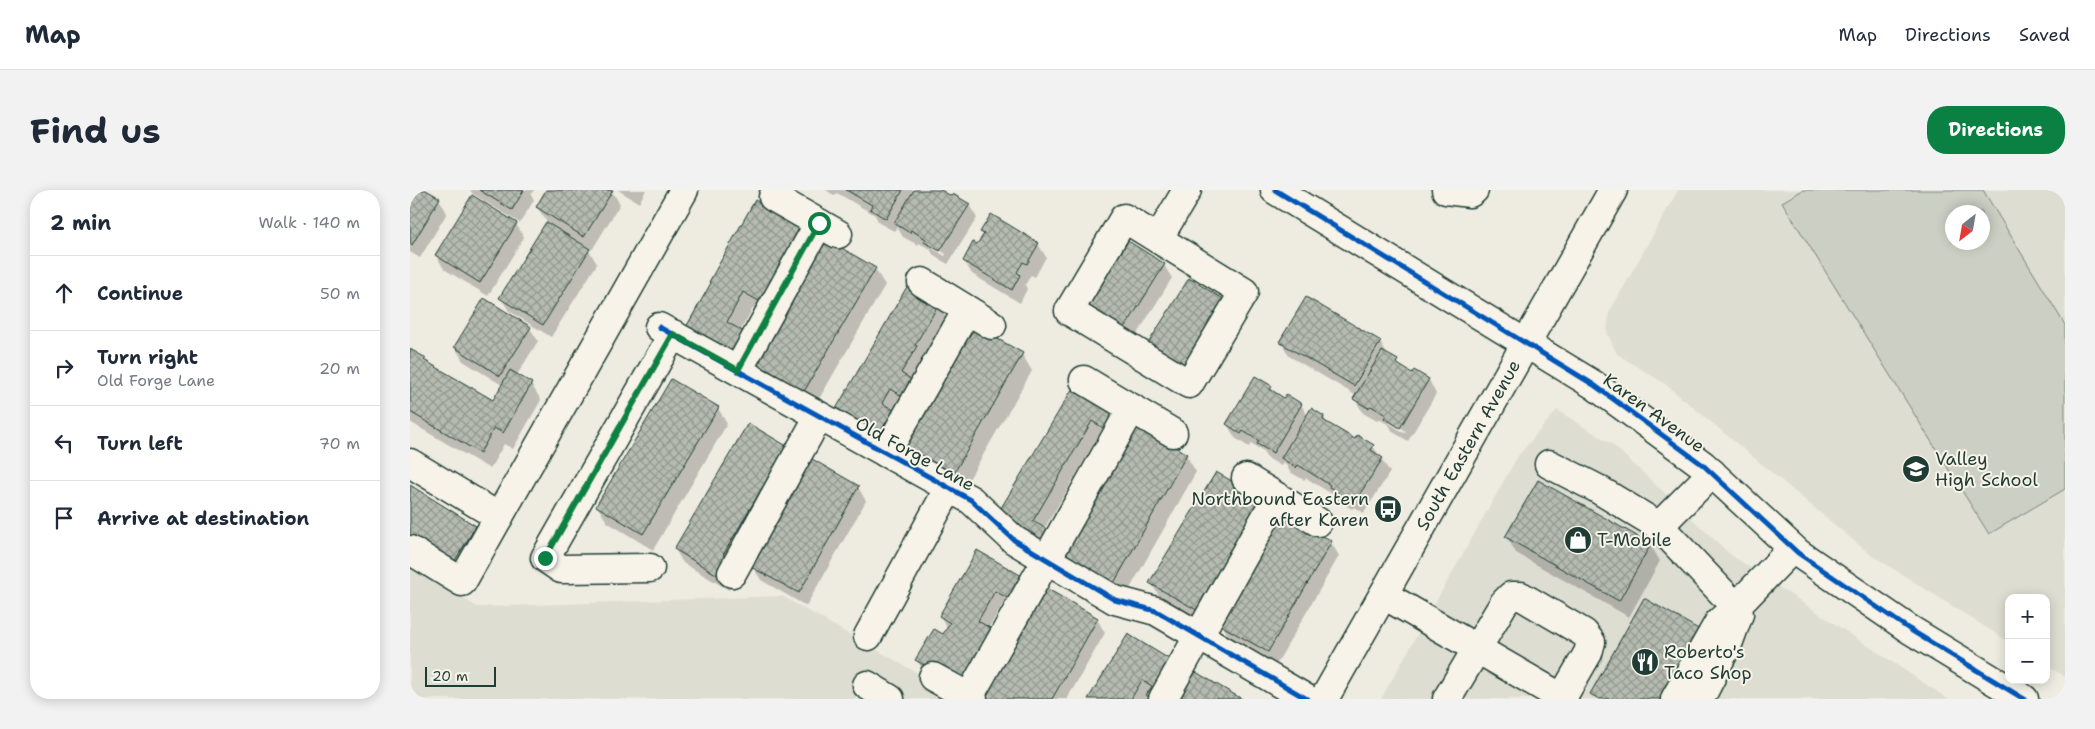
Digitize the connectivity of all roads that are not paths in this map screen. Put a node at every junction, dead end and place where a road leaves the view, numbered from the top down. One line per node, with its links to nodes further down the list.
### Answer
1 (684, 190): 25 (street)
2 (1187, 190): 8 (street)
3 (1275, 190): 12 (street, Karen Avenue)
4 (1446, 190): 5 (street)
5 (1474, 190)
6 (1613, 190): 12 (street, South Eastern Avenue)
7 (773, 197): 13 (street)
8 (1158, 239): 8 (street)
9 (922, 282): 10 (street)
10 (967, 310): 11 (street); 18 (street)
11 (992, 325)
12 (1526, 344): 21 (street, Karen Avenue); 33 (street, South Eastern Avenue)
13 (738, 370): 16 (street, Old Forge Lane); 31 (street, Old Forge Lane)
14 (1084, 380): 15 (street)
15 (1132, 408): 17 (street); 30 (street)
16 (819, 416): 18 (street, Old Forge Lane); 32 (street)
17 (1172, 433)
18 (886, 453): 23 (street, Old Forge Lane)
19 (410, 464): 25 (street)
20 (1549, 464): 27 (street)
21 (1712, 473): 27 (street); 28 (street, Karen Avenue)
22 (1246, 478): 24 (street)
23 (949, 488): 30 (street, Old Forge Lane); 35 (street)
24 (1278, 497): 26 (street); 36 (street)
25 (499, 517): 29 (street)
26 (1318, 522)
27 (1659, 526): 34 (street)
28 (1792, 549): 34 (street); 49 (street, Karen Avenue)
29 (410, 550)
30 (1046, 559): 36 (street, Old Forge Lane); 40 (street)
31 (650, 568)
32 (732, 573)
33 (1384, 595): 37 (street); 45 (street, South Eastern Avenue)
34 (1736, 607): 47 (street); 48 (street)
35 (868, 636)
36 (1199, 636): 43 (street); 44 (street, Old Forge Lane)
37 (1477, 649): 41 (street); 41 (street); 46 (street)
38 (934, 677): 40 (street)
39 (867, 685): 42 (street)
40 (971, 698)
41 (1563, 698)
42 (890, 699)
43 (1163, 699)
44 (1307, 699)
45 (1324, 699)
46 (1447, 699)
47 (1675, 699)
48 (1700, 699)
49 (2024, 699)

